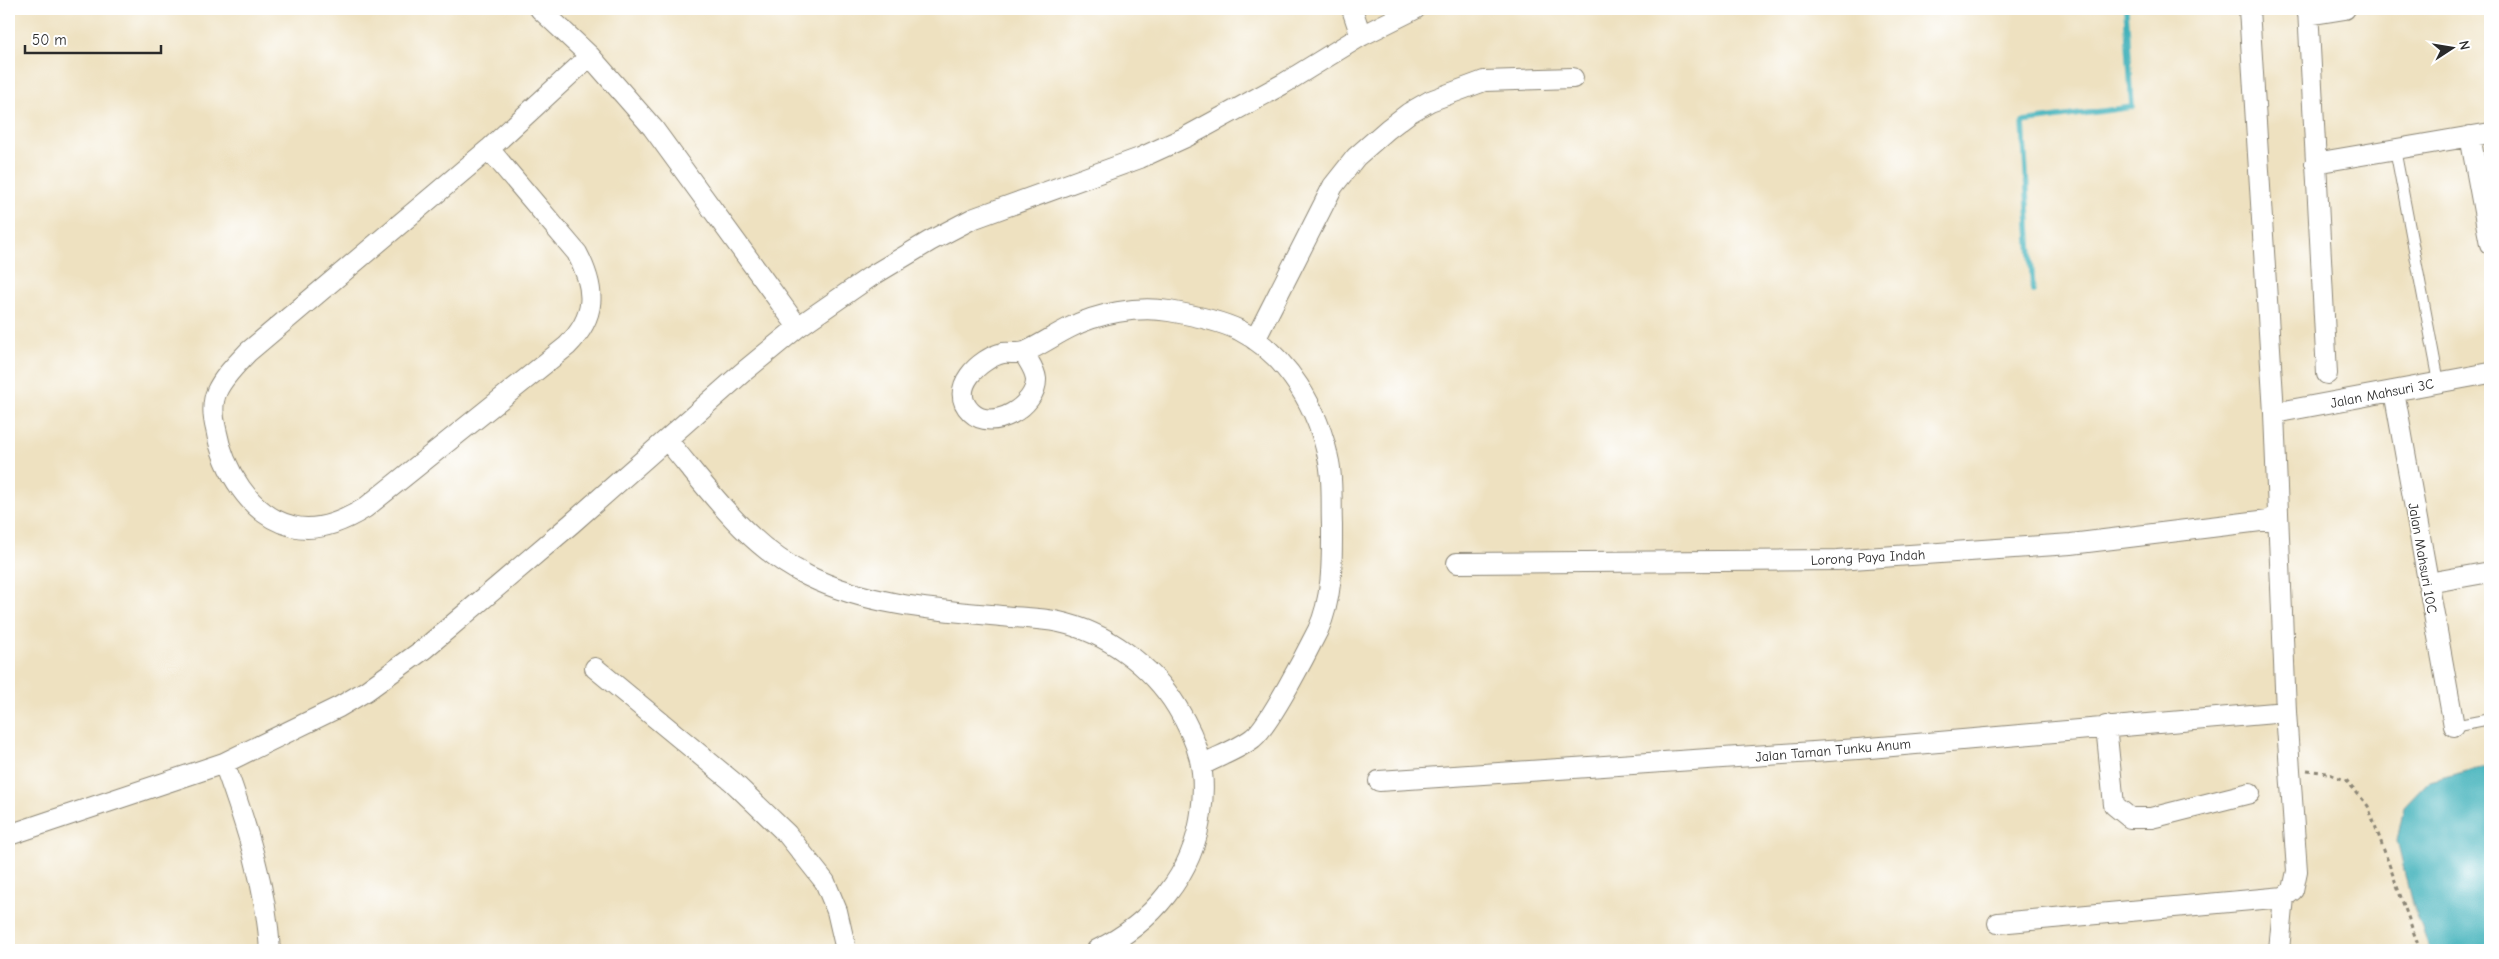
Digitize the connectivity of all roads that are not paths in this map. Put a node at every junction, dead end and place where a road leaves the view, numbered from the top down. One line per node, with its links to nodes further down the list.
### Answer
1 (540, 9): 8 (street)
2 (1352, 9): 7 (street)
3 (1415, 9): 7 (street)
4 (2249, 9): 23 (street)
5 (2345, 9): 6 (street)
6 (2308, 12): 14 (street)
7 (1361, 36): 16 (street)
8 (590, 56): 12 (street); 16 (street)
9 (1573, 78): 17 (street)
10 (2490, 133): 11 (street)
11 (2470, 136): 13 (street); 15 (street)
12 (489, 149): 12 (street)
13 (2395, 149): 14 (street); 21 (lane)
14 (2315, 163): 20 (street)
15 (2490, 244)
16 (798, 327): 24 (street)
17 (1255, 340): 18 (street); 35 (street)
18 (1024, 353)
19 (2490, 373): 21 (street, Jalan Mahsuri 3C)
20 (2327, 374)
21 (2439, 382): 22 (street, Jalan Mahsuri 3C)
22 (2394, 391): 23 (street, Jalan Mahsuri 3C); 28 (street, Jalan Mahsuri 10C)
23 (2274, 413): 25 (street)
24 (667, 440): 34 (street); 35 (street)
25 (2277, 519): 26 (street, Lorong Paya Indah); 30 (street)
26 (1457, 563)
27 (2490, 572): 28 (street)
28 (2428, 583): 33 (street, Jalan Mahsuri 10C)
29 (595, 668): 42 (street)
30 (2286, 712): 32 (street, Jalan Taman Tunku Anum); 39 (street)
31 (2490, 719): 33 (lane)
32 (2106, 726): 36 (street, Jalan Taman Tunku Anum); 37 (street)
33 (2454, 726)
34 (224, 763): 38 (street); 41 (street)
35 (1202, 765): 43 (street)
36 (1379, 782)
37 (2250, 793)
38 (9, 835)
39 (2284, 897): 40 (street); 44 (street)
40 (1998, 923)
41 (270, 950)
42 (846, 950)
43 (1097, 950)
44 (2279, 950)

